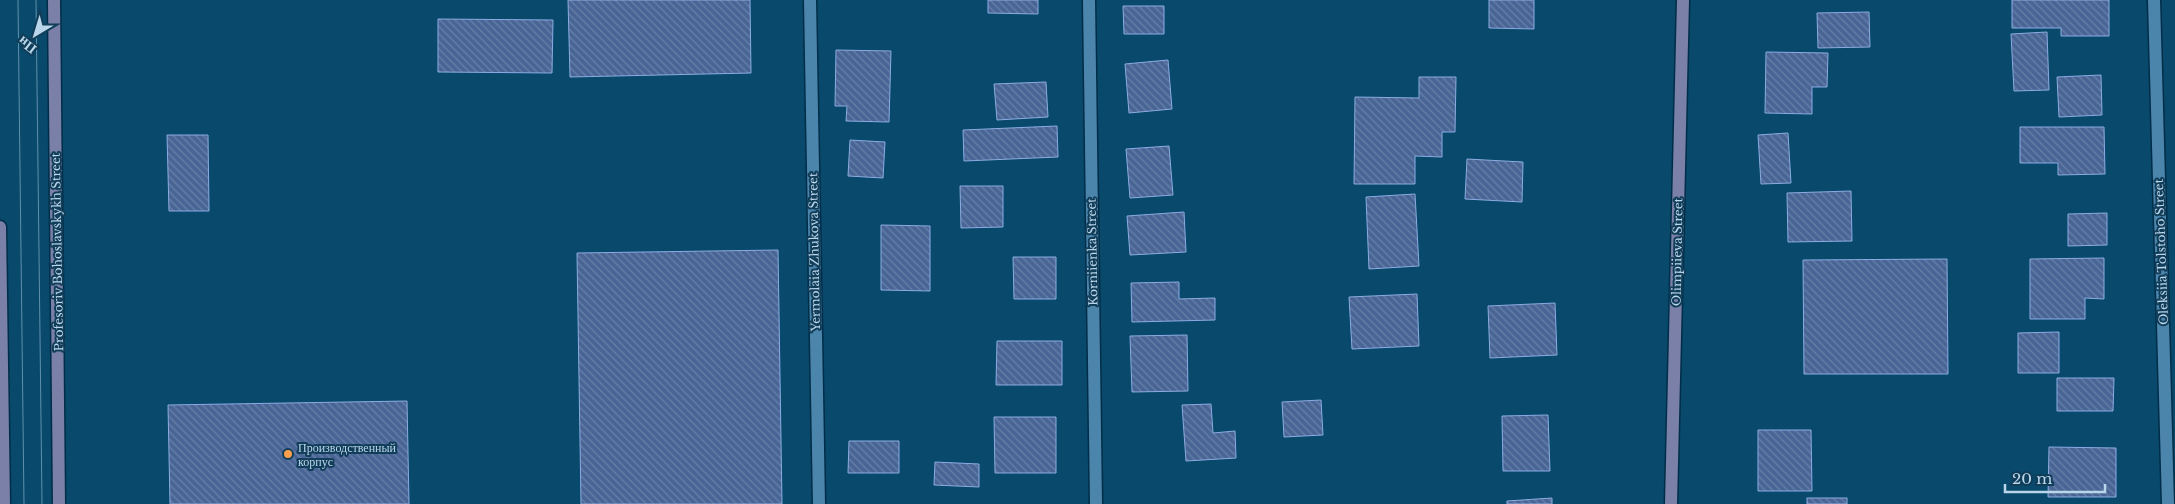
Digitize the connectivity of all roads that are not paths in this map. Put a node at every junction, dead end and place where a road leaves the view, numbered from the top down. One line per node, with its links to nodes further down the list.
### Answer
1 (54, 0): 8 (street, Profesoriv Bohoslavskykh Street)
2 (810, 0): 9 (street, Yermolaia Zhukova Street)
3 (1089, 0): 10 (street, Korniienka Street)
4 (1683, 0): 11 (street, Olimpiieva Street)
5 (2154, 0): 12 (street, Oleksiia Tolstoho Street)
6 (0, 227): 7 (street)
7 (4, 504)
8 (59, 504)
9 (818, 504)
10 (1096, 504)
11 (1671, 504)
12 (2168, 504)

